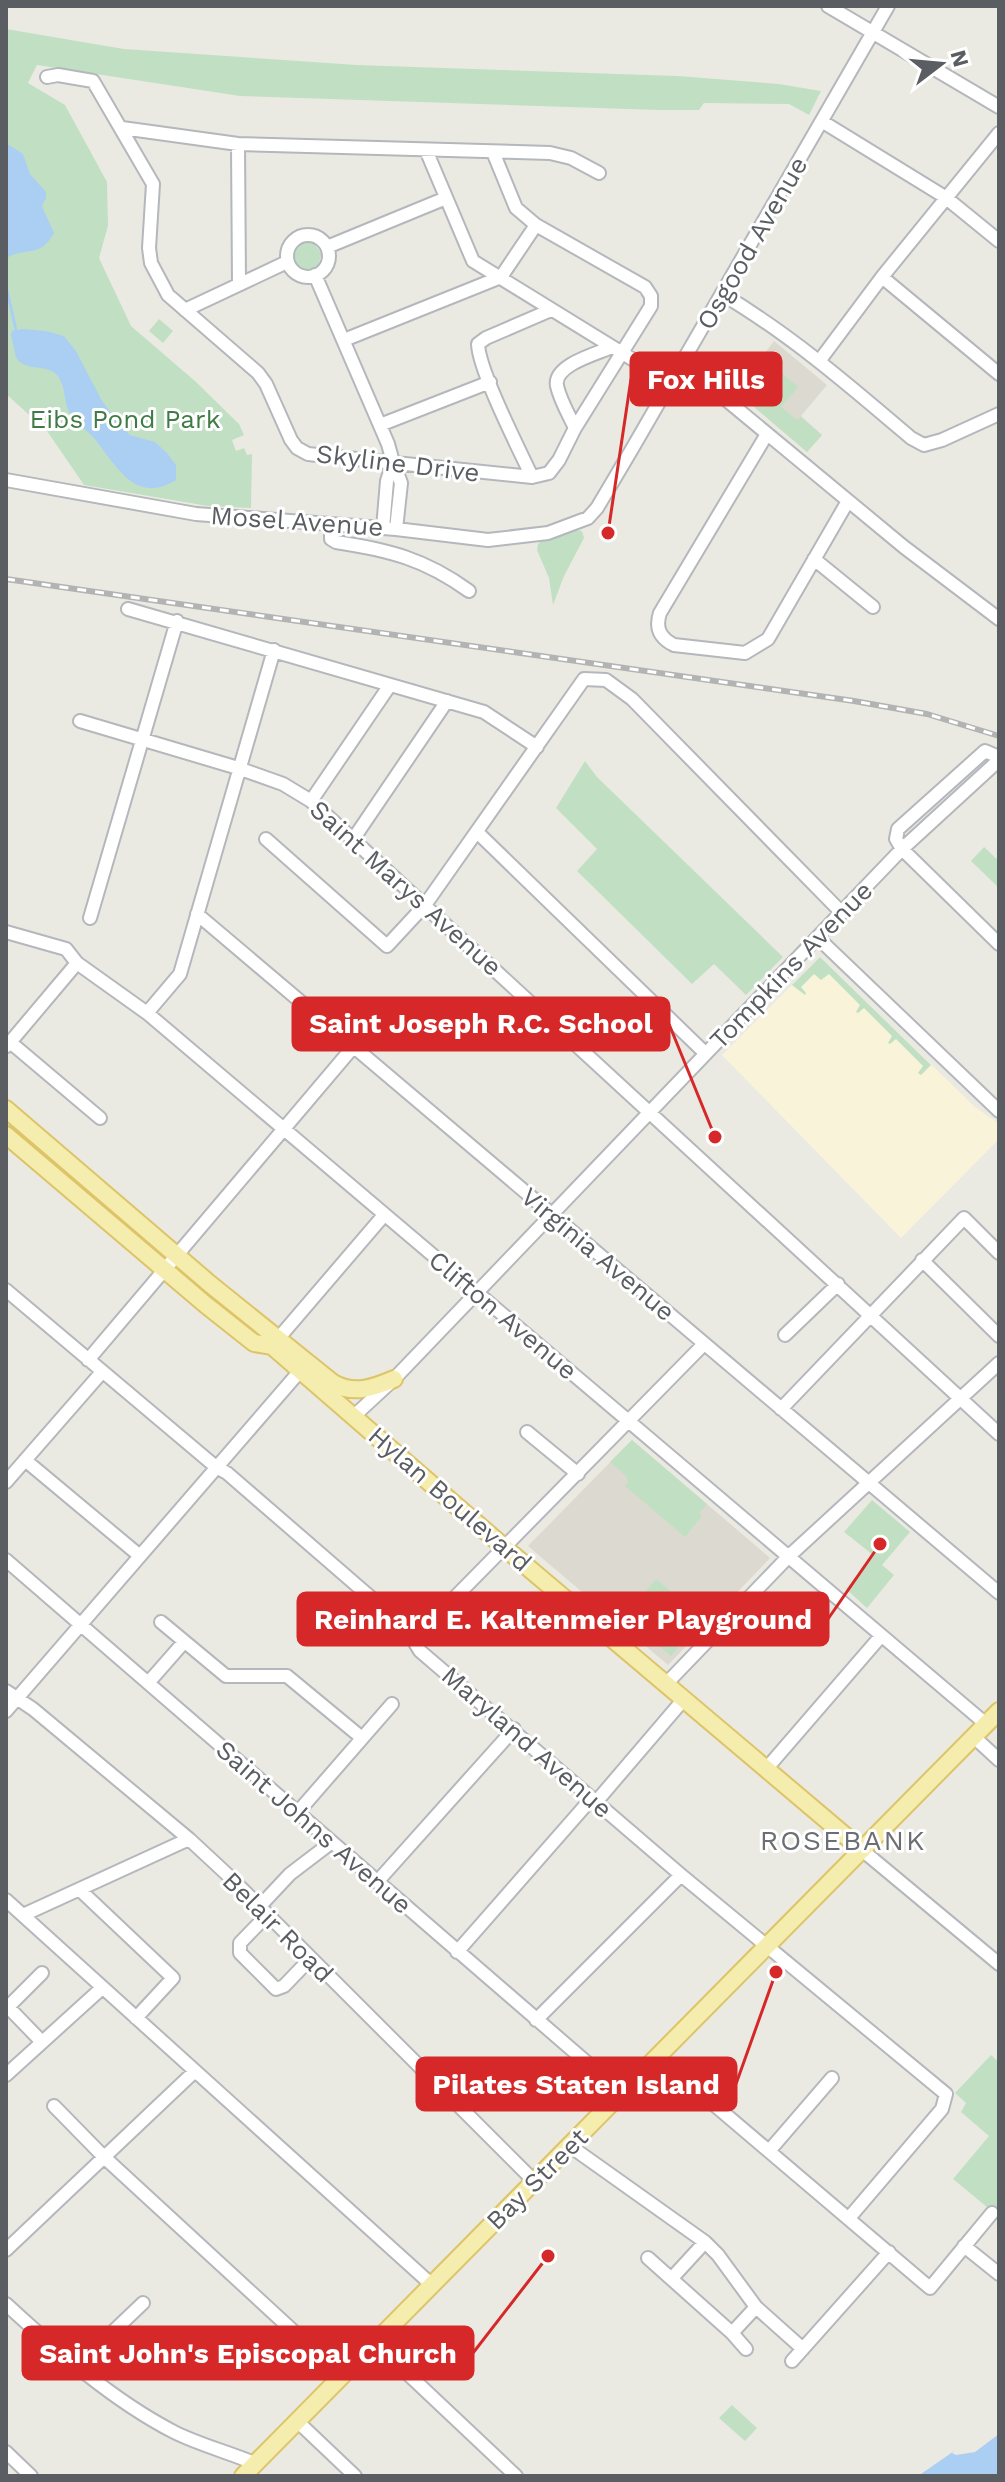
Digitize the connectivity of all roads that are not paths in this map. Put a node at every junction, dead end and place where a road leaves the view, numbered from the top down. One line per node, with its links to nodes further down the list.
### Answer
1 (828, 6): 3 (street)
2 (888, 6): 3 (street, Osgood Avenue)
3 (873, 32): 5 (street); 6 (street, Osgood Avenue)
4 (47, 77): 7 (street, Skyline Drive)
5 (999, 107)
6 (823, 122): 13 (street); 23 (street, Osgood Avenue)
7 (122, 128): 9 (street); 24 (street, Skyline Drive)
8 (999, 133): 13 (street)
9 (238, 144): 10 (street); 22 (street)
10 (426, 150): 11 (street); 14 (street)
11 (493, 152): 12 (street); 15 (street)
12 (599, 173)
13 (945, 197): 16 (street); 21 (street)
14 (446, 198): 17 (street); 20 (street)
15 (536, 225): 20 (street); 27 (street)
16 (999, 241)
17 (327, 247): 18 (street); 19 (street)
18 (287, 262): 19 (street); 22 (street)
19 (315, 275): 26 (street)
20 (501, 277): 25 (street); 26 (street)
21 (882, 277): 28 (street); 30 (street)
22 (239, 284): 24 (street)
23 (722, 294): 28 (street); 29 (street, Osgood Avenue)
24 (185, 310): 37 (street, Skyline Drive)
25 (551, 310): 27 (street); 32 (street)
26 (344, 340): 34 (street)
27 (616, 350): 31 (street); 35 (street); 35 (street)
28 (820, 360): 33 (street)
29 (683, 364): 31 (street, Osgood Avenue); 36 (street)
30 (999, 374)
31 (673, 380): 41 (street, Osgood Avenue)
32 (490, 382): 34 (street); 38 (street)
33 (999, 414)
34 (380, 425): 37 (street)
35 (575, 428): 38 (street)
36 (767, 434): 40 (street); 44 (street)
37 (393, 462): 38 (street, Skyline Drive); 43 (street)
38 (532, 477)
39 (6, 480): 42 (street, Mosel Avenue)
40 (848, 501): 44 (street); 48 (street)
41 (588, 518): 43 (street, Mosel Avenue)
42 (331, 524): 43 (street, Mosel Avenue); 45 (street)
43 (389, 528)
44 (814, 559): 46 (street)
45 (469, 591)
46 (873, 607)
47 (128, 609): 49 (street)
48 (999, 619)
49 (177, 621): 50 (street); 54 (street)
50 (274, 650): 51 (street); 57 (street)
51 (390, 685): 52 (street); 58 (street)
52 (447, 701): 55 (street); 60 (street)
53 (80, 721): 54 (street, Saint Marys Avenue)
54 (141, 739): 57 (street, Saint Marys Avenue); 66 (street)
55 (537, 747): 59 (street); 64 (street)
56 (998, 760): 62 (street, Tompkins Avenue); 62 (street)
57 (238, 768): 58 (street, Saint Marys Avenue); 65 (street)
58 (311, 801): 60 (street, Saint Marys Avenue)
59 (477, 832): 63 (street); 74 (street)
60 (354, 838): 63 (street, Saint Marys Avenue)
61 (266, 839): 63 (street)
62 (902, 849): 64 (street, Tompkins Avenue); 69 (street)
63 (425, 905): 76 (street, Saint Marys Avenue)
64 (842, 913): 68 (street, Tompkins Avenue)
65 (197, 914): 71 (street); 73 (street, Virginia Avenue)
66 (90, 918)
67 (6, 932): 70 (street, Clifton Avenue)
68 (818, 938): 74 (street, Tompkins Avenue); 77 (street)
69 (999, 944)
70 (77, 963): 71 (street, Clifton Avenue); 72 (street)
71 (147, 1013): 79 (street, Clifton Avenue)
72 (8, 1045): 78 (street)
73 (354, 1046): 79 (street); 81 (street, Virginia Avenue)
74 (705, 1053): 76 (street, Tompkins Avenue)
75 (6, 1109): 84 (main road, Hylan Boulevard)
76 (649, 1110): 81 (street, Tompkins Avenue); 87 (street, Saint Marys Avenue)
77 (999, 1111)
78 (100, 1118)
79 (283, 1130): 82 (street, Clifton Avenue); 84 (street)
80 (6, 1135): 86 (main road, Hylan Boulevard)
81 (551, 1214): 89 (street, Tompkins Avenue); 94 (street, Virginia Avenue)
82 (384, 1215): 89 (street, Clifton Avenue); 93 (street)
83 (999, 1253): 85 (street)
84 (177, 1255): 86 (street); 93 (main road, Hylan Boulevard)
85 (922, 1260): 90 (street); 92 (street)
86 (165, 1269): 93 (main road, Hylan Boulevard); 95 (street)
87 (838, 1284): 90 (street, Saint Marys Avenue); 91 (street)
88 (6, 1290): 95 (street, Maryland Avenue)
89 (476, 1293): 99 (street, Tompkins Avenue); 103 (street, Clifton Avenue)
90 (870, 1313): 100 (street, Saint Marys Avenue); 101 (street)
91 (785, 1335)
92 (999, 1336)
93 (274, 1343): 97 (main road, Hylan Boulevard); 99 (main road)
94 (704, 1344): 101 (street, Virginia Avenue); 103 (street)
95 (88, 1360): 98 (street, Maryland Avenue)
96 (999, 1363): 100 (street)
97 (300, 1371): 102 (main road, Hylan Boulevard); 107 (street)
98 (102, 1372): 106 (street); 107 (street, Maryland Avenue)
99 (394, 1379): 102 (street, Tompkins Avenue)
100 (961, 1400): 105 (street, Saint Marys Avenue); 110 (street)
101 (781, 1409): 110 (street, Virginia Avenue)
102 (354, 1416): 111 (main road, Hylan Boulevard)
103 (628, 1421): 108 (street); 113 (street, Clifton Avenue)
104 (527, 1432): 108 (street)
105 (999, 1434)
106 (25, 1460): 109 (street); 112 (street)
107 (216, 1467): 112 (street); 119 (street, Maryland Avenue)
108 (578, 1474): 111 (street)
109 (6, 1482)
110 (869, 1483): 113 (street); 115 (street, Virginia Avenue)
111 (505, 1548): 119 (street); 122 (main road, Hylan Boulevard)
112 (140, 1556): 117 (street)
113 (788, 1557): 118 (street, Clifton Avenue); 122 (street)
114 (6, 1560): 117 (street, Saint Johns Avenue)
115 (999, 1593)
116 (161, 1622): 120 (street)
117 (81, 1626): 121 (street, Saint Johns Avenue); 123 (street)
118 (881, 1636): 129 (street, Clifton Avenue); 132 (street)
119 (413, 1640): 128 (street, Maryland Avenue)
120 (184, 1642): 121 (street); 130 (street)
121 (148, 1683): 134 (street, Saint Johns Avenue)
122 (666, 1684): 124 (main road, Hylan Boulevard)
123 (11, 1694): 126 (street); 135 (street, Belair Road)
124 (684, 1699): 132 (main road, Hylan Boulevard); 133 (street)
125 (392, 1704): 130 (street)
126 (6, 1711)
127 (999, 1711): 129 (main road, Bay Street)
128 (514, 1729): 133 (street, Maryland Avenue); 139 (street)
129 (980, 1730): 131 (street, Clifton Avenue); 137 (main road, Bay Street)
130 (362, 1738): 134 (street)
131 (999, 1760)
132 (767, 1768): 137 (main road, Hylan Boulevard)
133 (594, 1800): 138 (street, Maryland Avenue); 145 (street)
134 (298, 1812): 136 (street, Saint Johns Avenue)
135 (189, 1839): 140 (street); 142 (street, Belair Road)
136 (332, 1842): 139 (street, Saint Johns Avenue); 142 (street)
137 (862, 1850): 144 (main road, Bay Street); 147 (street, Hylan Boulevard)
138 (681, 1875): 144 (street, Maryland Avenue); 152 (street)
139 (377, 1882): 145 (street, Saint Johns Avenue)
140 (80, 1890): 143 (street); 151 (street)
141 (6, 1900): 143 (street)
142 (264, 1910): 146 (street, Belair Road); 146 (street)
143 (23, 1915): 149 (street)
144 (767, 1946): 154 (main road, Bay Street); 165 (street, Maryland Avenue)
145 (457, 1952): 152 (street, Saint Johns Avenue)
146 (310, 1959): 163 (street, Belair Road)
147 (999, 1964)
148 (42, 1973): 150 (street)
149 (102, 1988): 151 (street); 153 (street)
150 (7, 2008): 153 (street)
151 (136, 2018): 155 (street)
152 (536, 2020): 158 (street, Saint Johns Avenue)
153 (42, 2042): 156 (street)
154 (658, 2057): 158 (main road, Bay Street); 161 (street)
155 (194, 2072): 162 (street); 173 (street)
156 (6, 2075)
157 (832, 2078): 161 (street)
158 (622, 2093): 160 (main road, Bay Street)
159 (54, 2106): 162 (street)
160 (570, 2146): 163 (main road, Bay Street); 166 (street)
161 (769, 2151): 165 (street)
162 (104, 2157): 168 (street); 183 (street)
163 (534, 2181): 173 (main road, Bay Street)
164 (992, 2213): 167 (street)
165 (849, 2218): 169 (street)
166 (705, 2242): 172 (street); 176 (street)
167 (964, 2246): 169 (street); 171 (street)
168 (6, 2250)
169 (889, 2252): 180 (street)
170 (648, 2258): 172 (street)
171 (999, 2274)
172 (672, 2278): 177 (street)
173 (432, 2285): 178 (main road, Bay Street)
174 (143, 2303): 182 (street)
175 (7, 2306): 182 (street)
176 (756, 2307): 177 (street); 180 (street)
177 (732, 2333): 179 (street)
178 (375, 2343): 183 (main road, Bay Street); 190 (street)
179 (746, 2349)
180 (803, 2349): 181 (street)
181 (792, 2361)
182 (77, 2366): 186 (street)
183 (342, 2376): 184 (main road, Bay Street)
184 (297, 2421): 186 (main road, Bay Street); 189 (street)
185 (6, 2452): 187 (street)
186 (254, 2463): 188 (main road, Bay Street)
187 (31, 2476)
188 (243, 2476)
189 (355, 2476)
190 (516, 2476)

